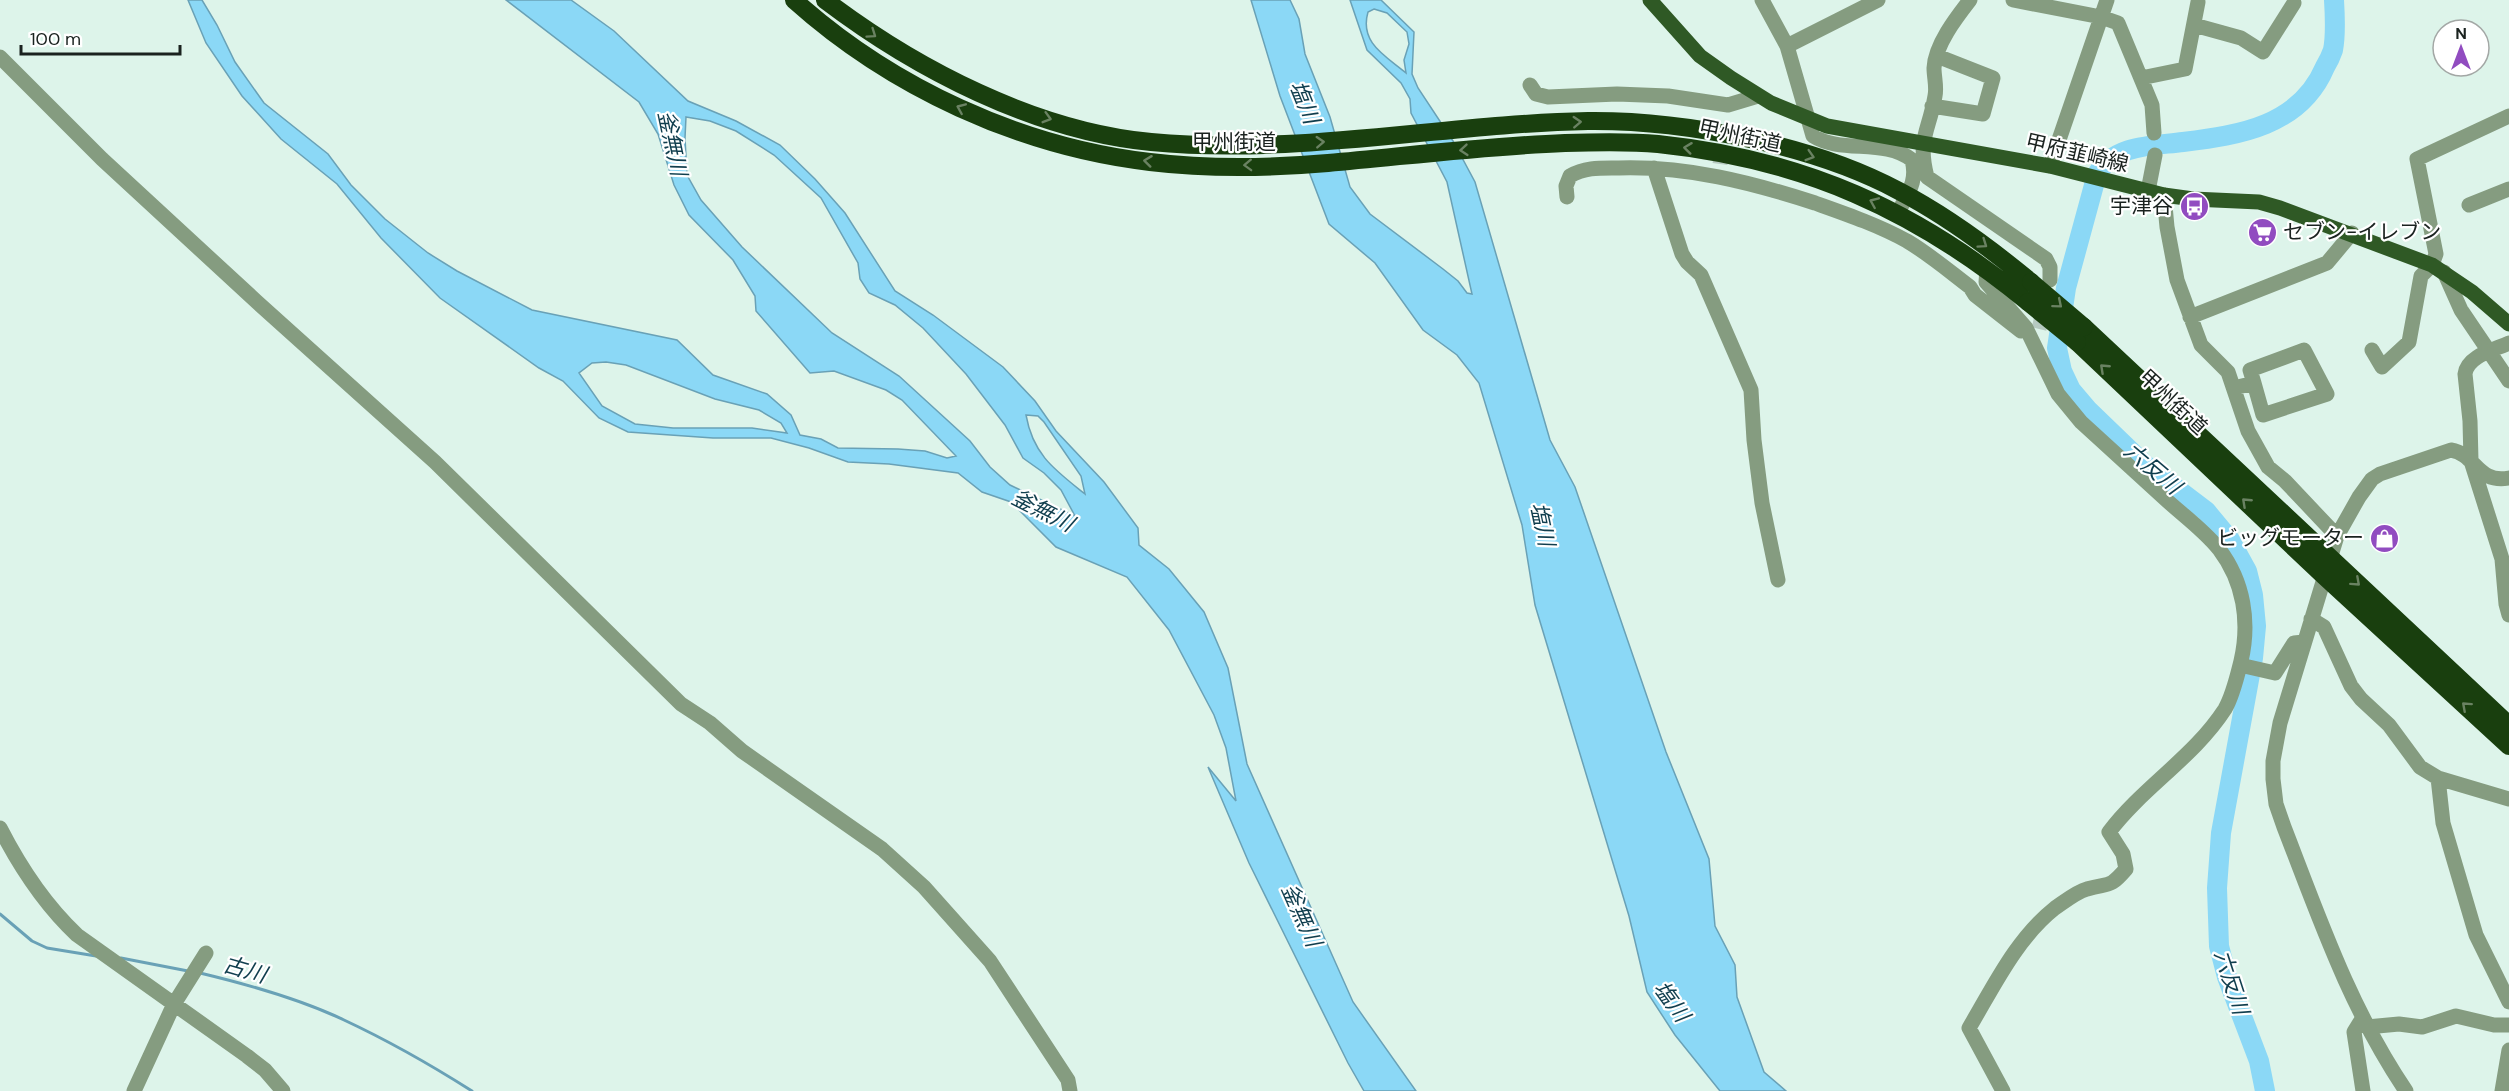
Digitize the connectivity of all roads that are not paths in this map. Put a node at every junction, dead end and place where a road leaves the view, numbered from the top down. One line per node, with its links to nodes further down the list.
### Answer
1 (794, 0): 32 (highway, 甲州街道, one-way to 1)
2 (825, 0): 29 (highway, 甲州街道, one-way to 29)
3 (1650, 0): 18 (main road, 甲府韮崎線)
4 (1762, 0): 13 (street)
5 (1878, 0): 13 (street)
6 (1970, 0): 14 (street)
7 (2013, 0): 11 (street)
8 (2107, 0): 11 (street)
9 (2198, 2): 12 (street)
10 (2295, 3): 12 (street)
11 (2102, 17): 16 (street); 25 (street)
12 (2194, 25): 16 (street)
13 (1786, 46): 21 (street)
14 (1937, 56): 19 (street); 19 (street)
15 (0, 57): 72 (street)
16 (2141, 78): 22 (street)
17 (1530, 85): 18 (street)
18 (1758, 96): 21 (main road, 甲府韮崎線)
19 (1932, 106): 23 (street)
20 (2509, 116): 35 (street)
21 (1807, 118): 23 (main road, 甲府韮崎線); 29 (street)
22 (2154, 133)
23 (1922, 143): 25 (main road, 甲府韮崎線); 36 (street)
24 (2155, 154): 28 (street)
25 (2050, 166): 28 (main road, 甲府韮崎線)
26 (1654, 168): 30 (street); 39 (street); 54 (street)
27 (2509, 189): 31 (street)
28 (2156, 193): 33 (main road, 甲府韮崎線); 37 (street)
29 (1906, 195): 32 (street); 36 (highway, 甲州街道, one-way to 36)
30 (1568, 197)
31 (2469, 205)
32 (1898, 213): 34 (highway, 甲州街道)
33 (2352, 233): 35 (main road, 甲府韮崎線); 37 (street)
34 (1987, 269): 39 (street); 40 (highway, 甲州街道, bridge)
35 (2438, 269): 38 (main road, 甲府韮崎線); 42 (street); 43 (street)
36 (2040, 281): 40 (highway, 甲州街道, one-way to 40, bridge)
37 (2190, 317): 46 (street)
38 (2509, 324)
39 (2034, 332): 58 (street)
40 (2080, 334): 52 (highway, 甲州街道); 53 (highway, 甲州街道, one-way to 40)
41 (2509, 344): 43 (street)
42 (2372, 350)
43 (2488, 352): 44 (street); 47 (street)
44 (2509, 381)
45 (2254, 383): 45 (street); 46 (street)
46 (2234, 388): 50 (street)
47 (2471, 461): 48 (street); 49 (street); 55 (street)
48 (2509, 478)
49 (2349, 514): 50 (street); 51 (street)
50 (2318, 516): 51 (street)
51 (2337, 536): 52 (street)
52 (2329, 558): 53 (street); 59 (highway, 甲州街道, one-way to 59)
53 (2324, 576): 56 (street); 60 (highway, 甲州街道, one-way to 53)
54 (1778, 580)
55 (2509, 615)
56 (2311, 619): 57 (street); 61 (street)
57 (2304, 642): 58 (street); 67 (street)
58 (2242, 665): 73 (street)
59 (2509, 725)
60 (2509, 746)
61 (2438, 778): 62 (street); 65 (street)
62 (2509, 799)
63 (0, 828): 66 (street)
64 (206, 953): 66 (street)
65 (2509, 1002)
66 (174, 1004): 70 (street); 71 (street)
67 (2364, 1023): 68 (street); 74 (street); 75 (street)
68 (2509, 1025)
69 (2509, 1050): 76 (street)
70 (134, 1091)
71 (283, 1091)
72 (1070, 1091)
73 (2003, 1091)
74 (2363, 1091)
75 (2406, 1091)
76 (2502, 1091)

